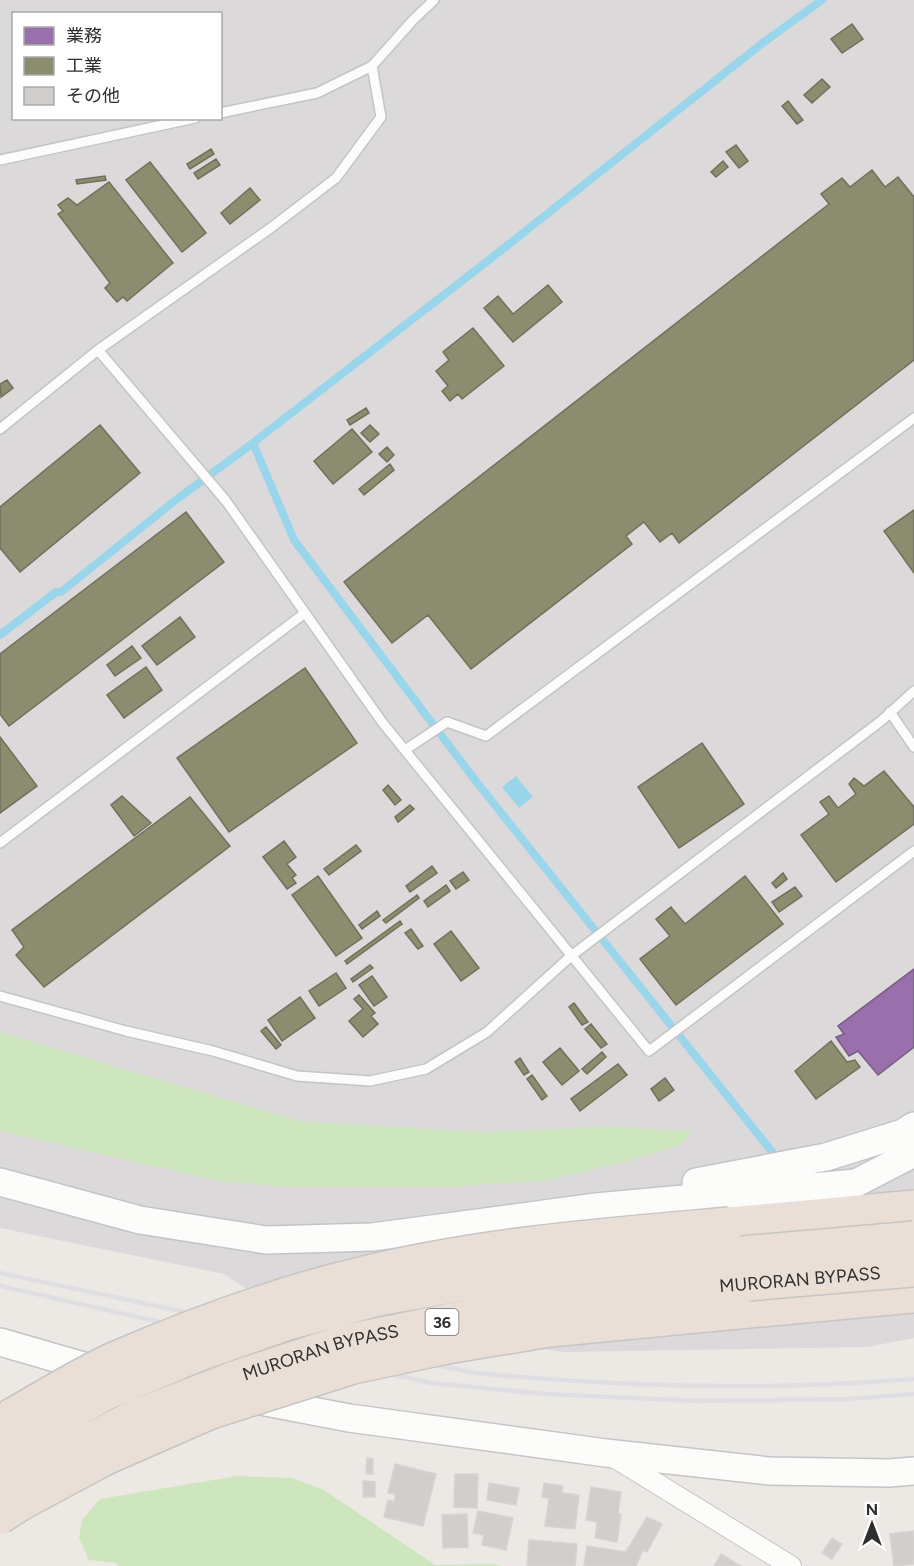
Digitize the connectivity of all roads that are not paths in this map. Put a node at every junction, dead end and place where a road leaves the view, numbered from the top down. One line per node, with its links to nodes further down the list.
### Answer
1 (434, 0): 2 (lane)
2 (372, 66): 3 (lane); 6 (lane)
3 (222, 113)
4 (186, 120): 5 (lane)
5 (0, 160)
6 (98, 350): 8 (lane); 9 (lane)
7 (914, 418): 13 (lane)
8 (0, 429)
9 (305, 613): 13 (lane); 14 (lane)
10 (914, 691): 11 (lane)
11 (890, 712): 12 (lane); 16 (lane)
12 (914, 747)
13 (405, 750): 16 (lane)
14 (0, 843)
15 (914, 851): 16 (lane)
16 (571, 956): 17 (lane)
17 (0, 996)
18 (914, 1126): 21 (street)
19 (914, 1153): 21 (street)
20 (0, 1182): 21 (street)
21 (596, 1207)
22 (914, 1207): 27 (highway, bridge)
23 (914, 1238): 28 (highway, MURORAN BYPASS / 36, bridge)
24 (914, 1270): 31 (highway, MURORAN BYPASS / 36, bridge)
25 (914, 1296): 32 (highway, bridge)
26 (0, 1342): 29 (street)
27 (0, 1424)
28 (0, 1453)
29 (606, 1453): 30 (street); 33 (street)
30 (914, 1471)
31 (0, 1489)
32 (0, 1517)
33 (791, 1566)

